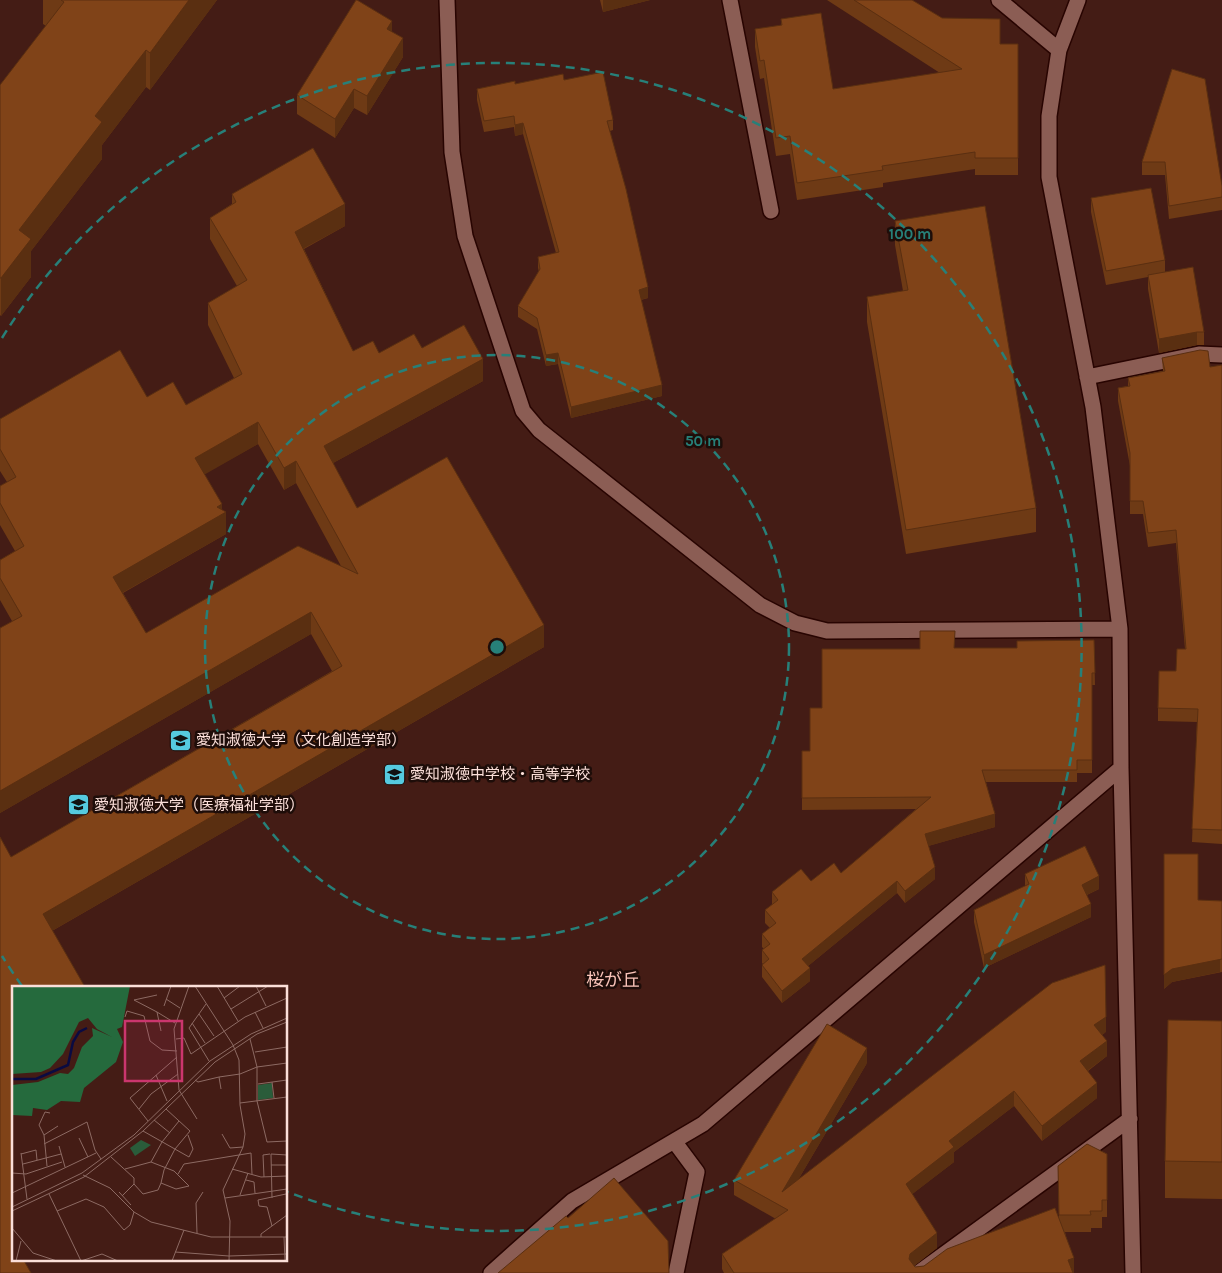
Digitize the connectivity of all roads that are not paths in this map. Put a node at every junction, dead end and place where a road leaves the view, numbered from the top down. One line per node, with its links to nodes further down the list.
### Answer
1 (447, 0): 9 (street)
2 (730, 0): 6 (street)
3 (999, 0): 5 (street)
4 (1078, 0): 5 (street)
5 (1059, 50): 8 (street)
6 (771, 211)
7 (1222, 355): 8 (street)
8 (1087, 377): 9 (street)
9 (1120, 629): 10 (street)
10 (1122, 768): 11 (street); 12 (street)
11 (1130, 1119): 15 (street); 16 (street)
12 (674, 1141): 13 (street); 14 (street)
13 (491, 1273)
14 (676, 1273)
15 (918, 1273)
16 (1134, 1273)

